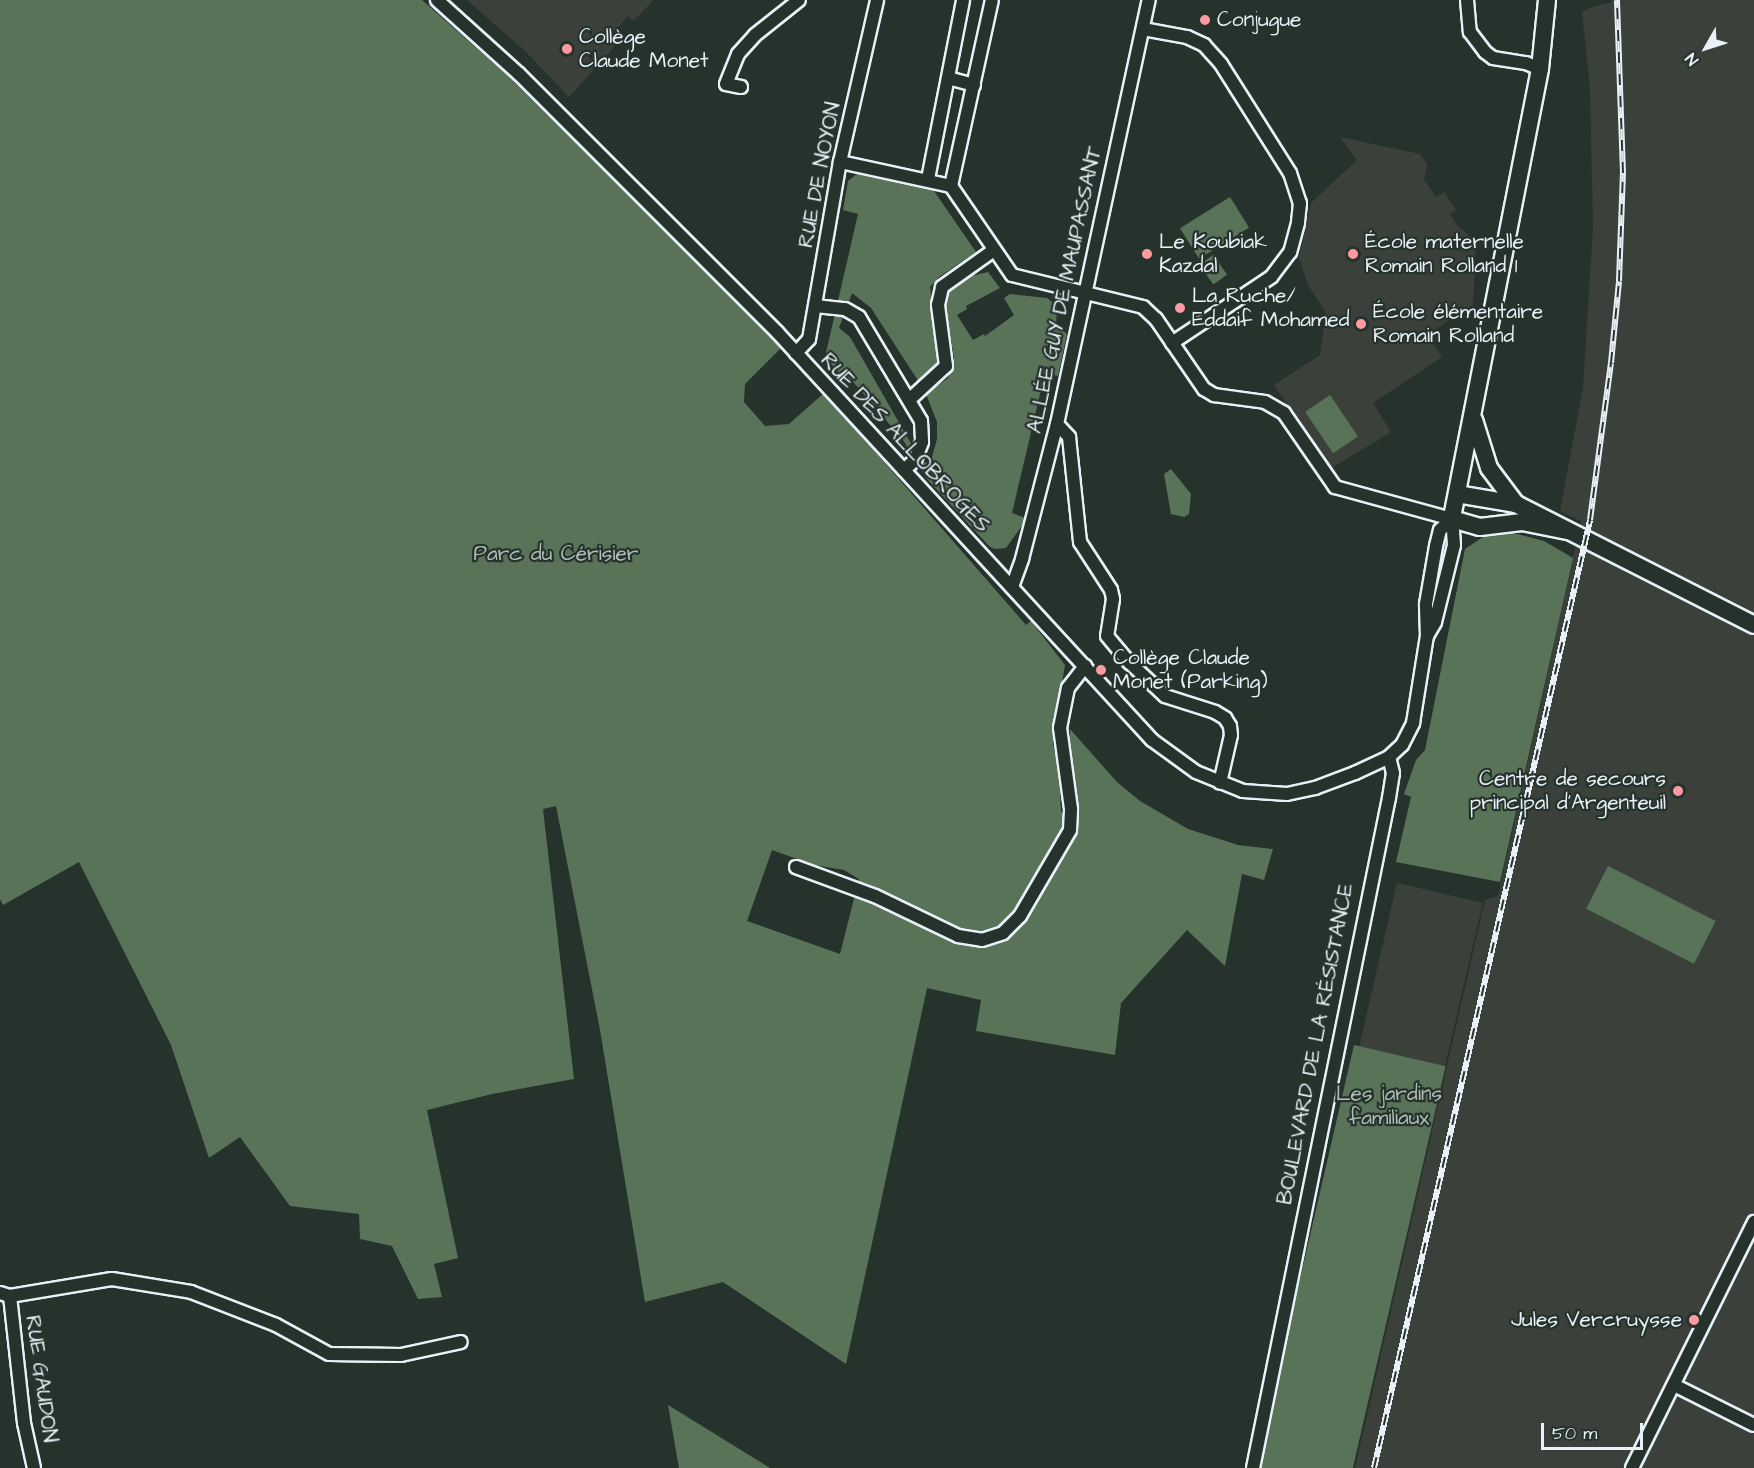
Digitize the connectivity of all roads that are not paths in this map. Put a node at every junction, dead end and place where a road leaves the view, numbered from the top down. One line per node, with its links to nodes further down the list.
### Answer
1 (437, 0): 21 (street, RUE DES ALLOBROGES)
2 (799, 0): 13 (street)
3 (877, 0): 14 (street, RUE DE NOYON)
4 (963, 0): 11 (street)
5 (992, 0): 12 (street)
6 (1149, 0): 9 (street, ALLÉE GUY DE MAUPASSANT)
7 (1467, 0): 10 (street)
8 (1546, 0): 10 (main road)
9 (1143, 29): 18 (street, ALLÉE GUY DE MAUPASSANT); 20 (street)
10 (1540, 69): 23 (main road)
11 (948, 78): 12 (street); 15 (street)
12 (974, 85): 16 (street)
13 (741, 87)
14 (840, 162): 15 (street); 19 (street, RUE DE NOYON)
15 (928, 179): 16 (street)
16 (951, 186): 17 (street)
17 (994, 250): 18 (street); 22 (street)
18 (1085, 291): 20 (street); 24 (street, ALLÉE GUY DE MAUPASSANT)
19 (815, 306): 21 (street, RUE DE NOYON); 22 (street)
20 (1172, 343): 28 (street)
21 (796, 353): 25 (street, RUE DES ALLOBROGES)
22 (909, 400): 25 (street)
23 (1473, 413): 26 (main road); 27 (main road)
24 (1057, 424): 30 (street, ALLÉE GUY DE MAUPASSANT); 34 (street)
25 (904, 470): 30 (street, RUE DES ALLOBROGES)
26 (1457, 494): 27 (main road); 28 (main road)
27 (1516, 504): 29 (main road)
28 (1452, 519): 29 (main road); 33 (street)
29 (1568, 531): 31 (main road)
30 (1012, 587): 32 (street, RUE DES ALLOBROGES)
31 (1754, 625)
32 (1084, 666): 34 (street, RUE DES ALLOBROGES); 35 (street)
33 (1389, 757): 34 (street, RUE DES ALLOBROGES); 42 (street, BOULEVARD DE LA RÉSISTANCE)
34 (1220, 783)
35 (796, 867)
36 (1754, 1222): 39 (street)
37 (5, 1294): 38 (street); 41 (street, RUE GAUDON)
38 (461, 1342)
39 (1674, 1386): 40 (street); 43 (street)
40 (1754, 1425)
41 (34, 1468)
42 (1253, 1468)
43 (1632, 1468)

